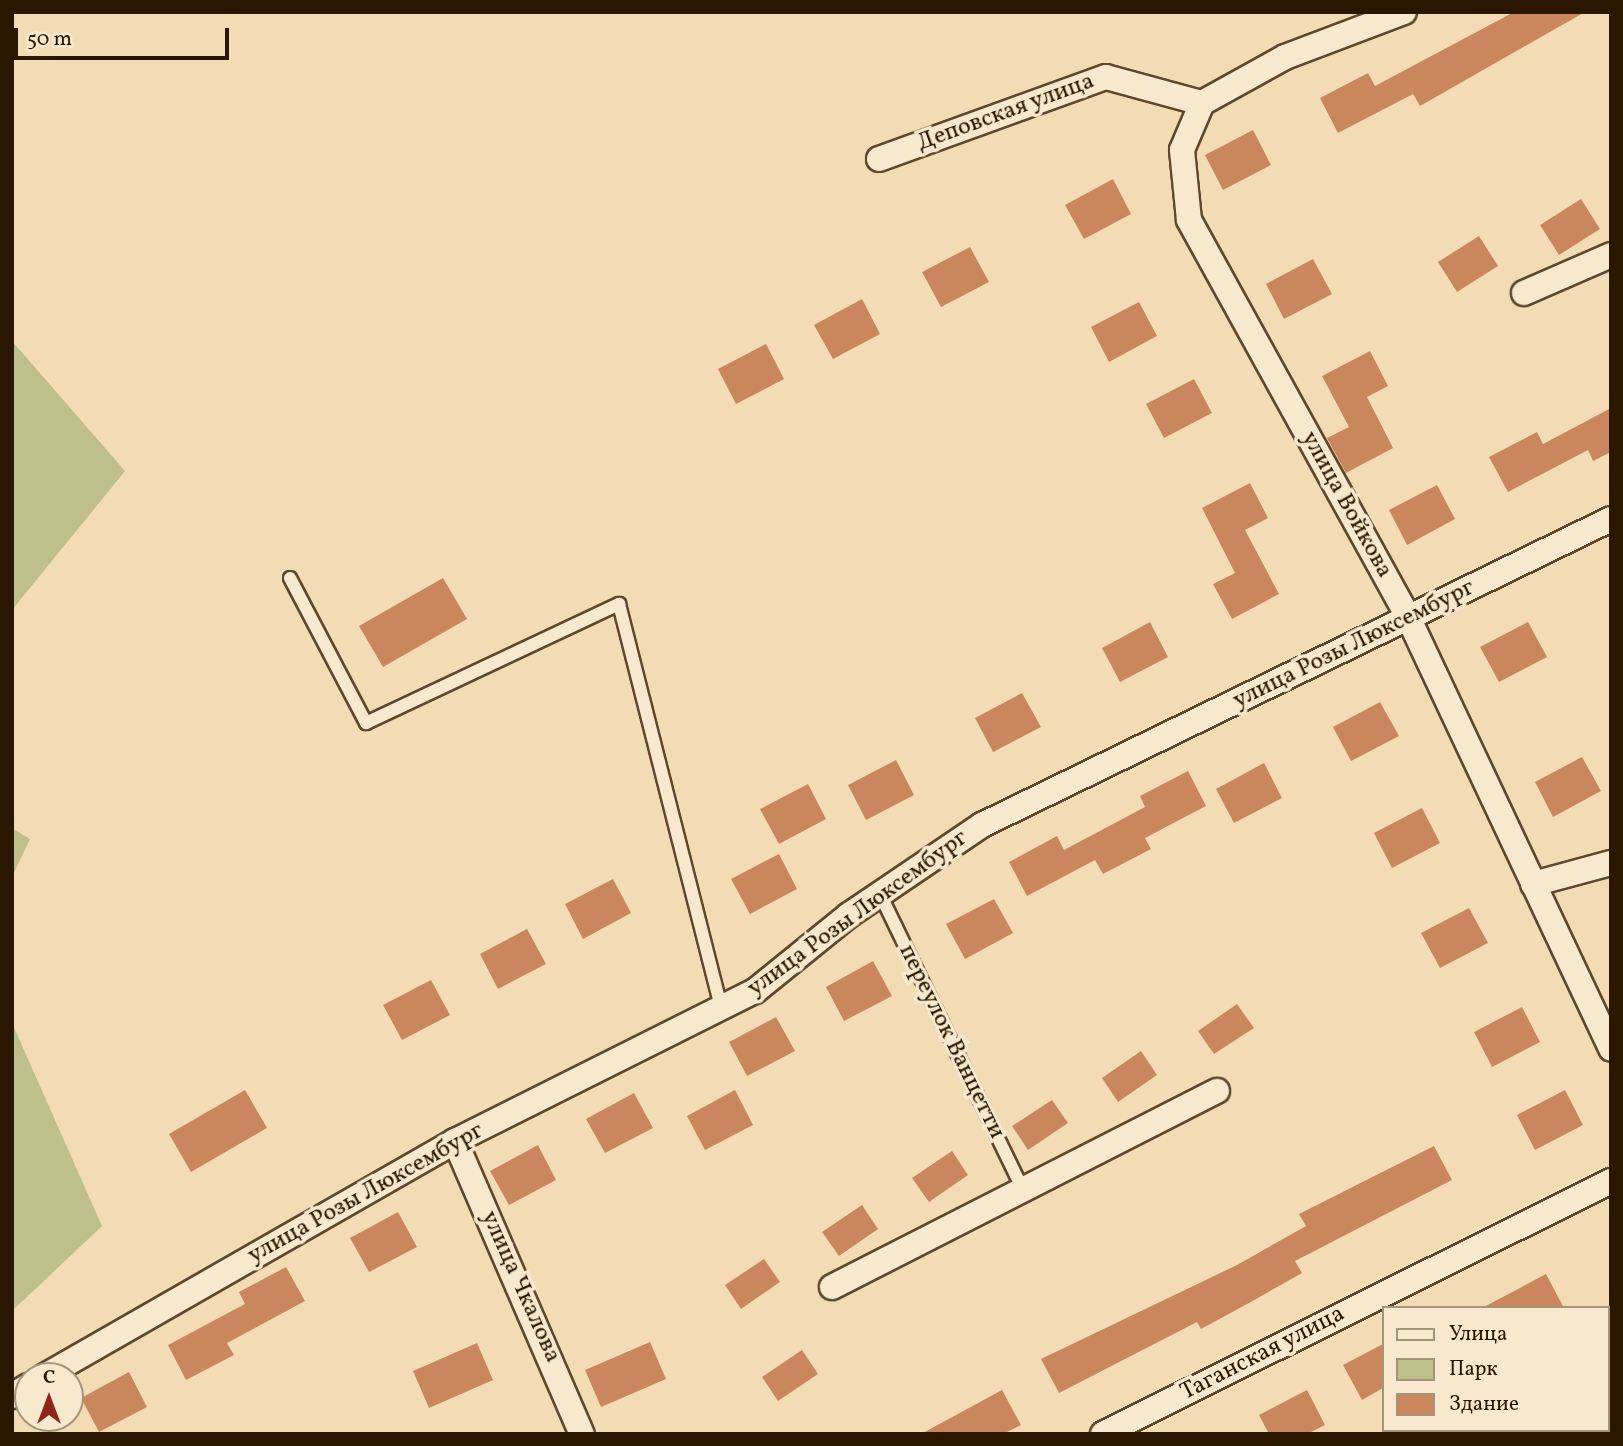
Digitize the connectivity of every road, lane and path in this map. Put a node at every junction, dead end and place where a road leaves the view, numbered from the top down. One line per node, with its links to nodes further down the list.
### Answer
1 (1405, 12): 2 (street)
2 (1202, 103): 3 (street, Деповская улица); 8 (street, улица Войкова)
3 (879, 159)
4 (1611, 255): 5 (street)
5 (1524, 293)
6 (1611, 519): 8 (street, улица Розы Люксембург)
7 (290, 578): 12 (lane)
8 (1409, 619): 10 (street, улица Войкова); 11 (street, улица Розы Люксембург)
9 (1611, 863): 10 (street)
10 (1533, 884): 13 (street, улица Войкова)
11 (880, 894): 12 (street, улица Розы Люксембург); 17 (lane, переулок Ванцетти)
12 (721, 1008): 15 (street, улица Розы Люксембург)
13 (1611, 1049)
14 (1217, 1091): 17 (street)
15 (455, 1141): 19 (street, улица Розы Люксембург); 20 (street, улица Чкалова)
16 (1611, 1181): 21 (street, Таганская улица)
17 (1023, 1190): 18 (street)
18 (832, 1287)
19 (69, 1362)
20 (582, 1434)
21 (1103, 1434)

